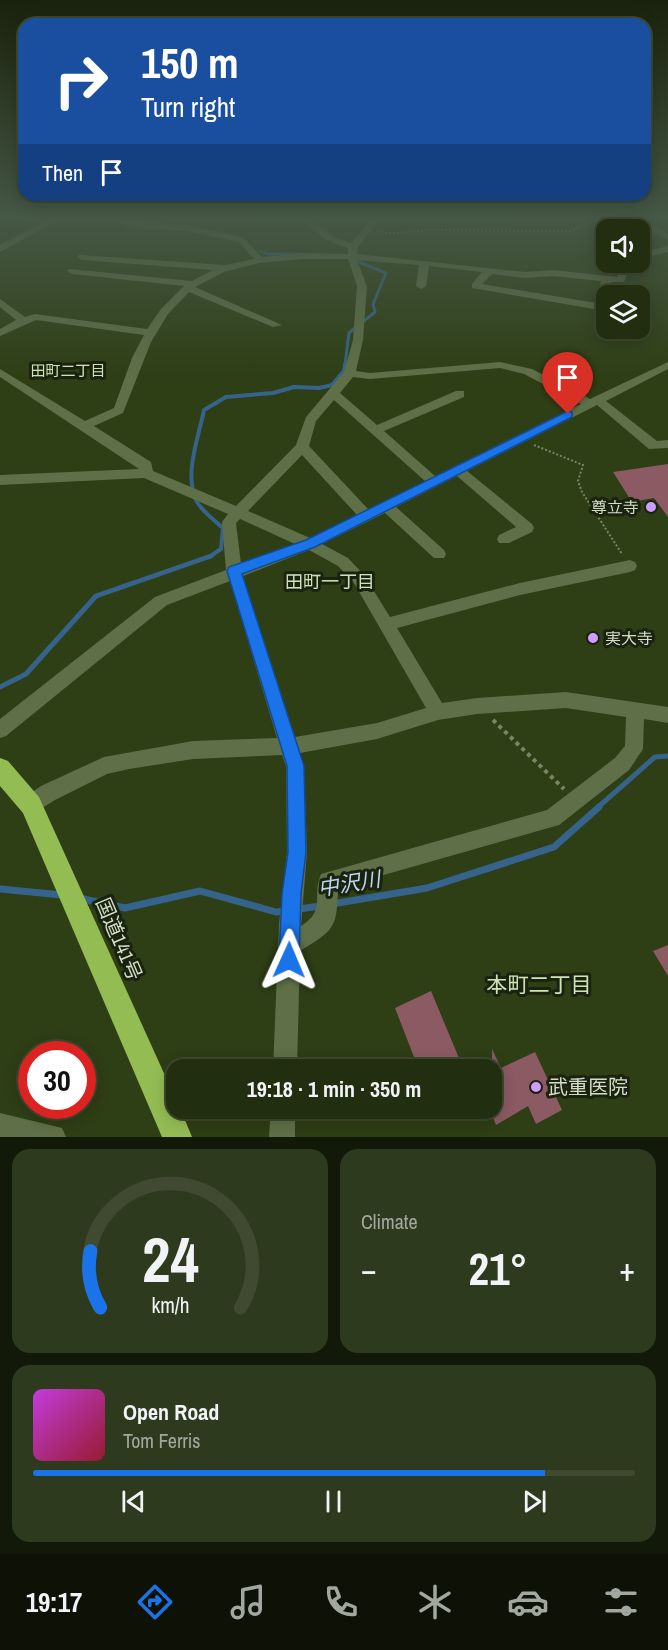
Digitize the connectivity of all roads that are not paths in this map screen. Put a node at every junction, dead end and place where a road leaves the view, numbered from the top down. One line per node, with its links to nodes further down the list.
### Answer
1 (72, 271): 9 (street)
2 (219, 271): 9 (street)
3 (357, 271): 18 (street)
4 (423, 271): 10 (street)
5 (489, 271): 8 (street)
6 (490, 271): 8 (street)
7 (623, 273): 8 (street)
8 (607, 278)
9 (190, 286): 13 (street); 15 (street)
10 (421, 286)
11 (0, 302): 12 (street)
12 (23, 321): 14 (street); 15 (street)
13 (277, 325)
14 (0, 333)
15 (150, 333): 22 (street)
16 (668, 365): 21 (street)
17 (0, 372): 22 (street)
18 (350, 373): 19 (street); 21 (street)
19 (332, 392): 23 (street); 25 (street)
20 (460, 394): 23 (street)
21 (593, 401): 24 (street); 26 (street)
22 (86, 425): 27 (street)
23 (375, 430): 29 (street)
24 (668, 444)
25 (302, 447): 31 (street); 32 (street)
26 (458, 470): 29 (street); 33 (street)
27 (146, 473): 28 (street); 31 (street)
28 (0, 480)
29 (434, 482): 30 (street)
30 (386, 506): 32 (street); 35 (street)
31 (236, 512): 34 (street); 37 (street)
32 (366, 516): 34 (street)
33 (504, 539)
34 (310, 544): 37 (street); 38 (street)
35 (439, 554)
36 (630, 566): 38 (street)
37 (234, 571): 42 (street); 43 (street)
38 (385, 625): 40 (street)
39 (635, 711): 40 (street); 41 (street); 46 (street)
40 (438, 712): 43 (street)
41 (668, 715)
42 (0, 730)
43 (291, 746): 45 (street); 46 (street)
44 (0, 769): 45 (highway, 国道141号)
45 (31, 805): 51 (highway, 国道141号)
46 (289, 935): 47 (street)
47 (285, 1059)
48 (283, 1119): 52 (street)
49 (0, 1126): 50 (street)
50 (53, 1137)
51 (177, 1137)
52 (282, 1137)

